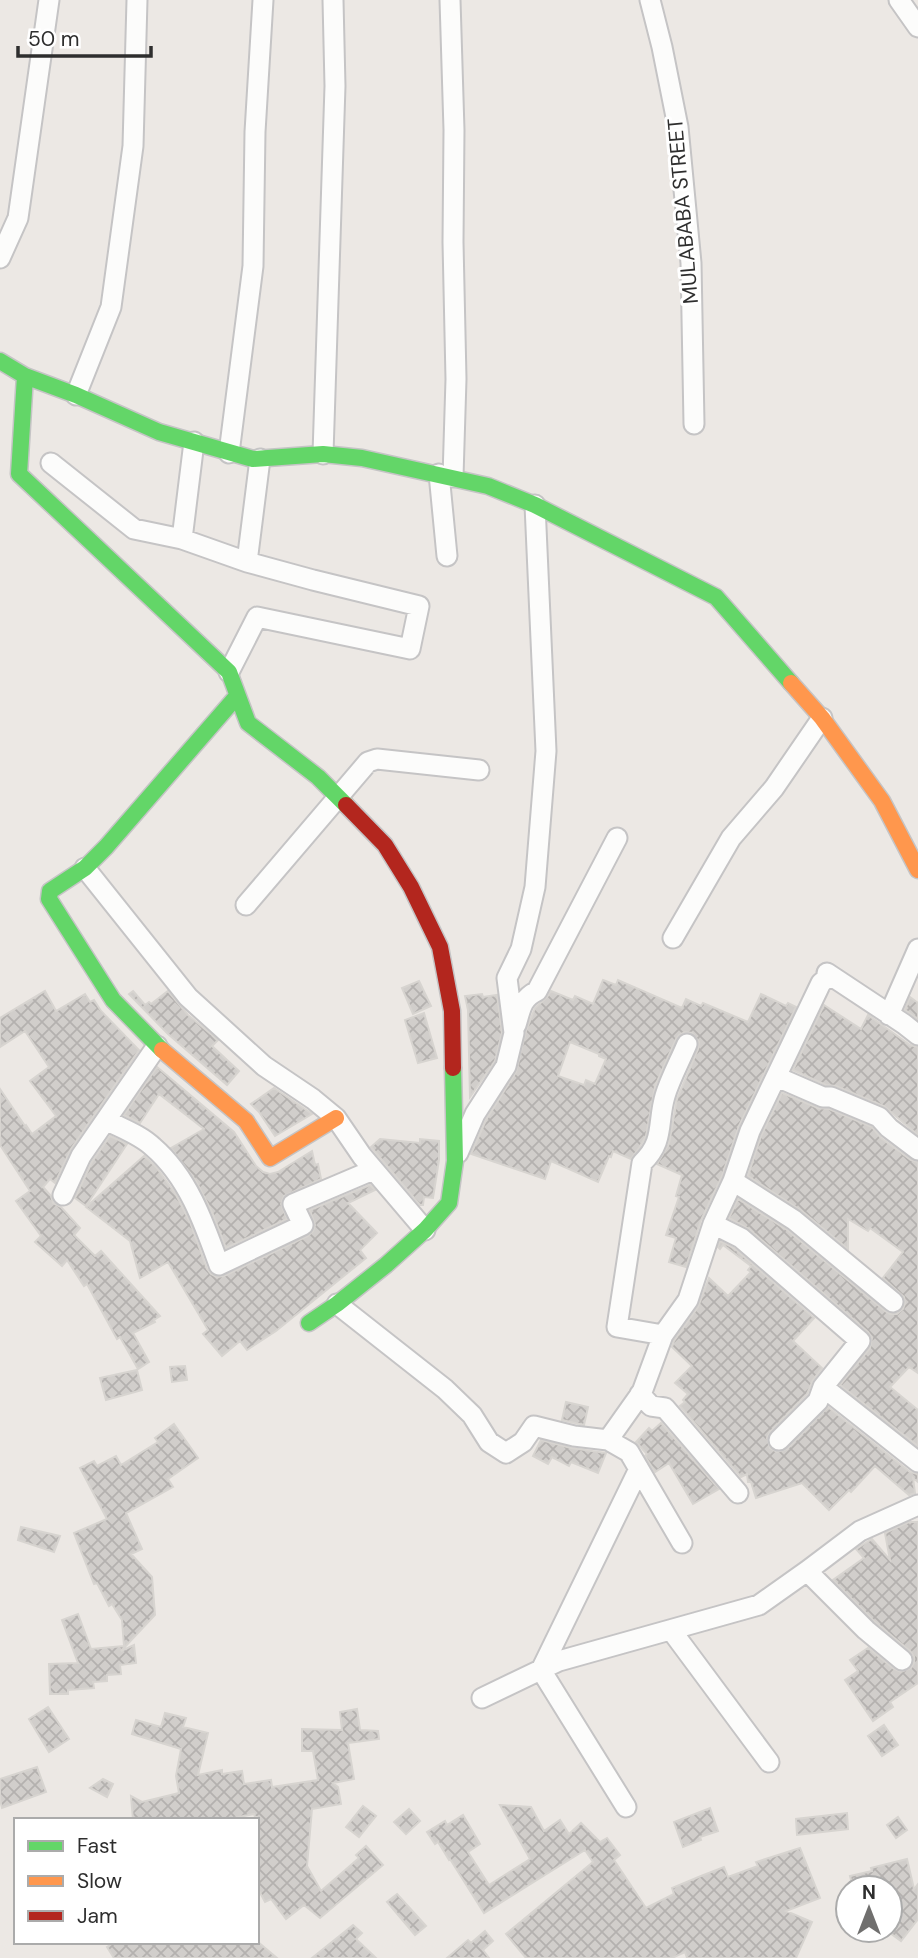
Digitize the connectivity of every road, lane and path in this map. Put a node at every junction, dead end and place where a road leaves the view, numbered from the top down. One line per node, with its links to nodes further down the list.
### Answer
1 (49, 0): 9 (street)
2 (137, 0): 12 (street)
3 (263, 0): 15 (street)
4 (333, 0): 16 (street)
5 (450, 0): 19 (street)
6 (650, 0): 13 (street, MULABABA STREET)
7 (899, 0): 8 (street)
8 (918, 27)
9 (0, 258)
10 (0, 361): 11 (street)
11 (25, 376): 12 (street); 24 (street)
12 (76, 395): 14 (street)
13 (694, 424)
14 (194, 442): 15 (street); 21 (street)
15 (229, 453): 17 (street)
16 (323, 454): 17 (street); 19 (street)
17 (260, 459): 23 (street)
18 (51, 463): 21 (street)
19 (446, 475): 20 (street); 22 (street)
20 (535, 505): 26 (street); 36 (street)
21 (182, 539): 23 (street)
22 (447, 556)
23 (247, 562): 24 (street)
24 (229, 672): 25 (street)
25 (237, 696): 28 (street); 30 (street)
26 (822, 718): 31 (street); 33 (street)
27 (479, 770): 28 (street)
28 (338, 798): 32 (street); 44 (street)
29 (617, 838): 36 (street)
30 (85, 867): 39 (street); 41 (street)
31 (918, 870)
32 (246, 905)
33 (673, 938)
34 (917, 955): 35 (street)
35 (889, 1015): 37 (street); 40 (street)
36 (514, 1033): 44 (street)
37 (918, 1035)
38 (687, 1044): 53 (street)
39 (156, 1046): 41 (street); 42 (street)
40 (777, 1077): 43 (street); 46 (street)
41 (336, 1118): 45 (street)
42 (106, 1119): 45 (street); 47 (street)
43 (918, 1150)
44 (455, 1161): 49 (street)
45 (373, 1170): 49 (street)
46 (733, 1181): 48 (street); 50 (street)
47 (63, 1195)
48 (713, 1224): 53 (street); 54 (street)
49 (425, 1230): 51 (street)
50 (893, 1302)
51 (338, 1304): 52 (street); 56 (street)
52 (309, 1323)
53 (663, 1335): 55 (street)
54 (823, 1387): 57 (street); 58 (street)
55 (640, 1394): 56 (street); 60 (street)
56 (608, 1440): 59 (street)
57 (779, 1440)
58 (918, 1462)
59 (639, 1469): 62 (street); 66 (street)
60 (738, 1493)
61 (918, 1505): 63 (street)
62 (682, 1543)
63 (807, 1571): 64 (street); 65 (street)
64 (671, 1630): 66 (street); 68 (street)
65 (902, 1660)
66 (541, 1670): 67 (street); 69 (street)
67 (482, 1698)
68 (769, 1762)
69 (626, 1807)

